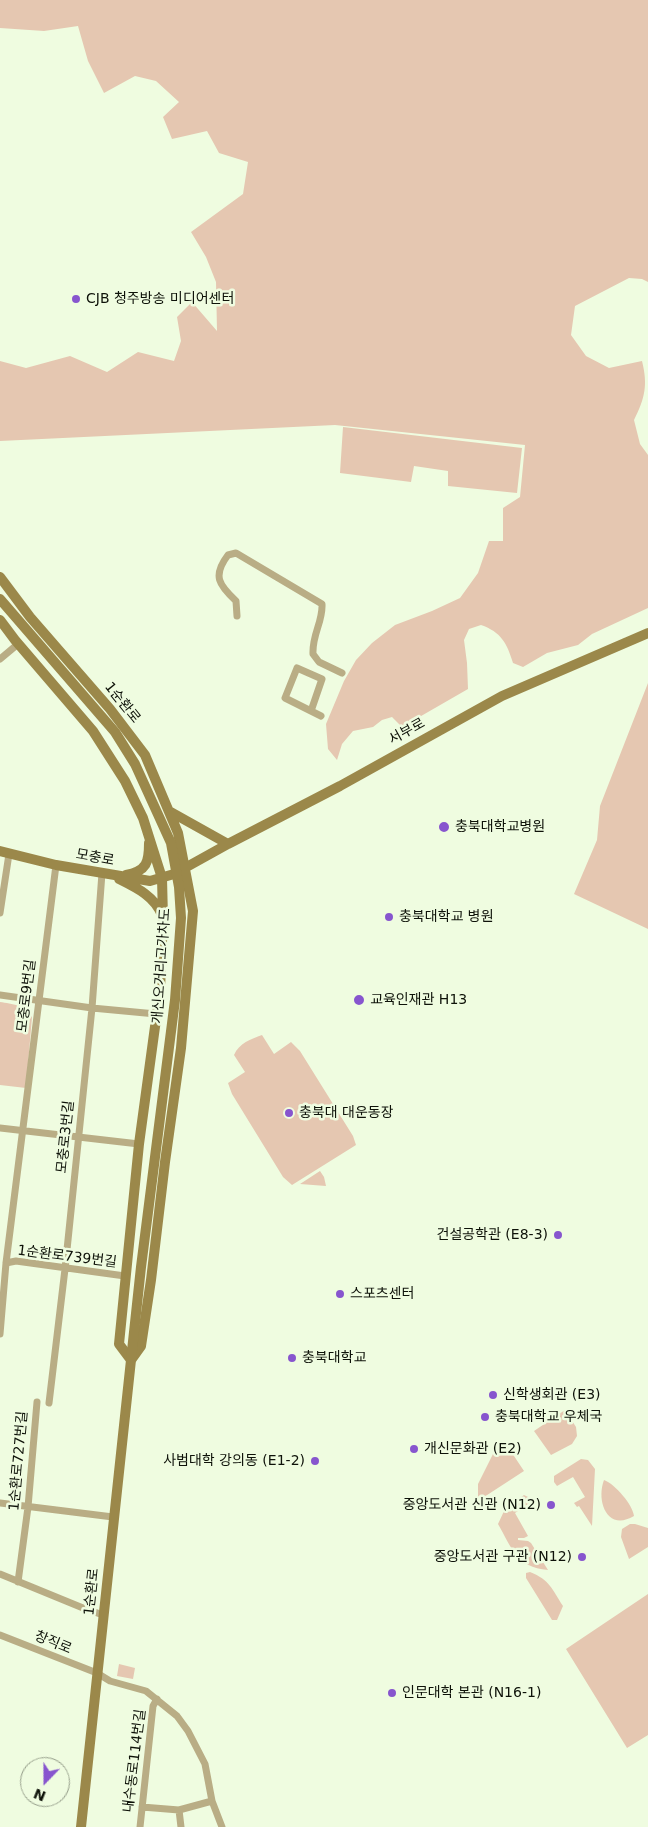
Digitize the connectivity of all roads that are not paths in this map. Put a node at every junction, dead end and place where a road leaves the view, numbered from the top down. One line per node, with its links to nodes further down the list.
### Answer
1 (0, 577): 11 (main road, 1순환로)
2 (0, 599): 34 (main road, 개신오거리고가차도, bridge)
3 (237, 616): 8 (street)
4 (0, 620): 6 (main road)
5 (648, 633): 13 (main road, 서부로)
6 (18, 644): 7 (street); 12 (main road)
7 (0, 659)
8 (342, 673)
9 (311, 711): 9 (street); 10 (street)
10 (321, 716)
11 (169, 811): 13 (main road); 16 (main road, 1순환로)
12 (149, 837): 18 (main road); 19 (main road)
13 (228, 844): 16 (main road, 서부로)
14 (5, 853): 15 (main road, 모충로); 20 (street)
15 (56, 865): 17 (main road, 모충로); 23 (street, 모충로9번길)
16 (185, 868): 19 (main road, 모충로); 34 (main road, 1순환로)
17 (102, 873): 18 (main road, 모충로); 21 (main road); 24 (street, 모충로3번길)
18 (123, 876): 19 (main road, 모충로)
19 (162, 878): 21 (main road)
20 (0, 913)
21 (163, 918): 25 (main road)
22 (0, 995): 23 (street)
23 (39, 1000): 24 (street); 27 (street, 모충로9번길)
24 (92, 1008): 25 (street); 28 (street, 모충로3번길)
25 (156, 1014): 29 (main road)
26 (0, 1128): 27 (street)
27 (24, 1131): 28 (street); 30 (street, 모충로9번길)
28 (79, 1137): 29 (street); 31 (street, 모충로3번길)
29 (139, 1144): 32 (main road)
30 (6, 1263): 31 (street, 1순환로739번길); 33 (street, 모충로9번길)
31 (66, 1268): 32 (street, 1순환로739번길); 36 (street, 모충로3번길)
32 (125, 1276): 34 (main road)
33 (0, 1334)
34 (131, 1360): 39 (main road, 1순환로)
35 (37, 1402): 38 (street, 1순환로727번길)
36 (48, 1403)
37 (0, 1503): 38 (street)
38 (28, 1507): 39 (street); 41 (street, 1순환로727번길)
39 (113, 1517): 42 (main road, 1순환로)
40 (0, 1574): 41 (street)
41 (18, 1582): 42 (street)
42 (103, 1615): 44 (main road, 1순환로)
43 (0, 1635): 44 (street, 창직로)
44 (97, 1673): 45 (street, 창직로); 49 (main road, 1순환로)
45 (157, 1699): 46 (street, 창직로); 47 (street, 내수동로114번길)
46 (212, 1801): 48 (street); 52 (street, 창직로)
47 (142, 1808): 48 (street); 50 (street, 내수동로114번길)
48 (178, 1810): 51 (street)
49 (81, 1827)
50 (140, 1827)
51 (181, 1827)
52 (222, 1827)

